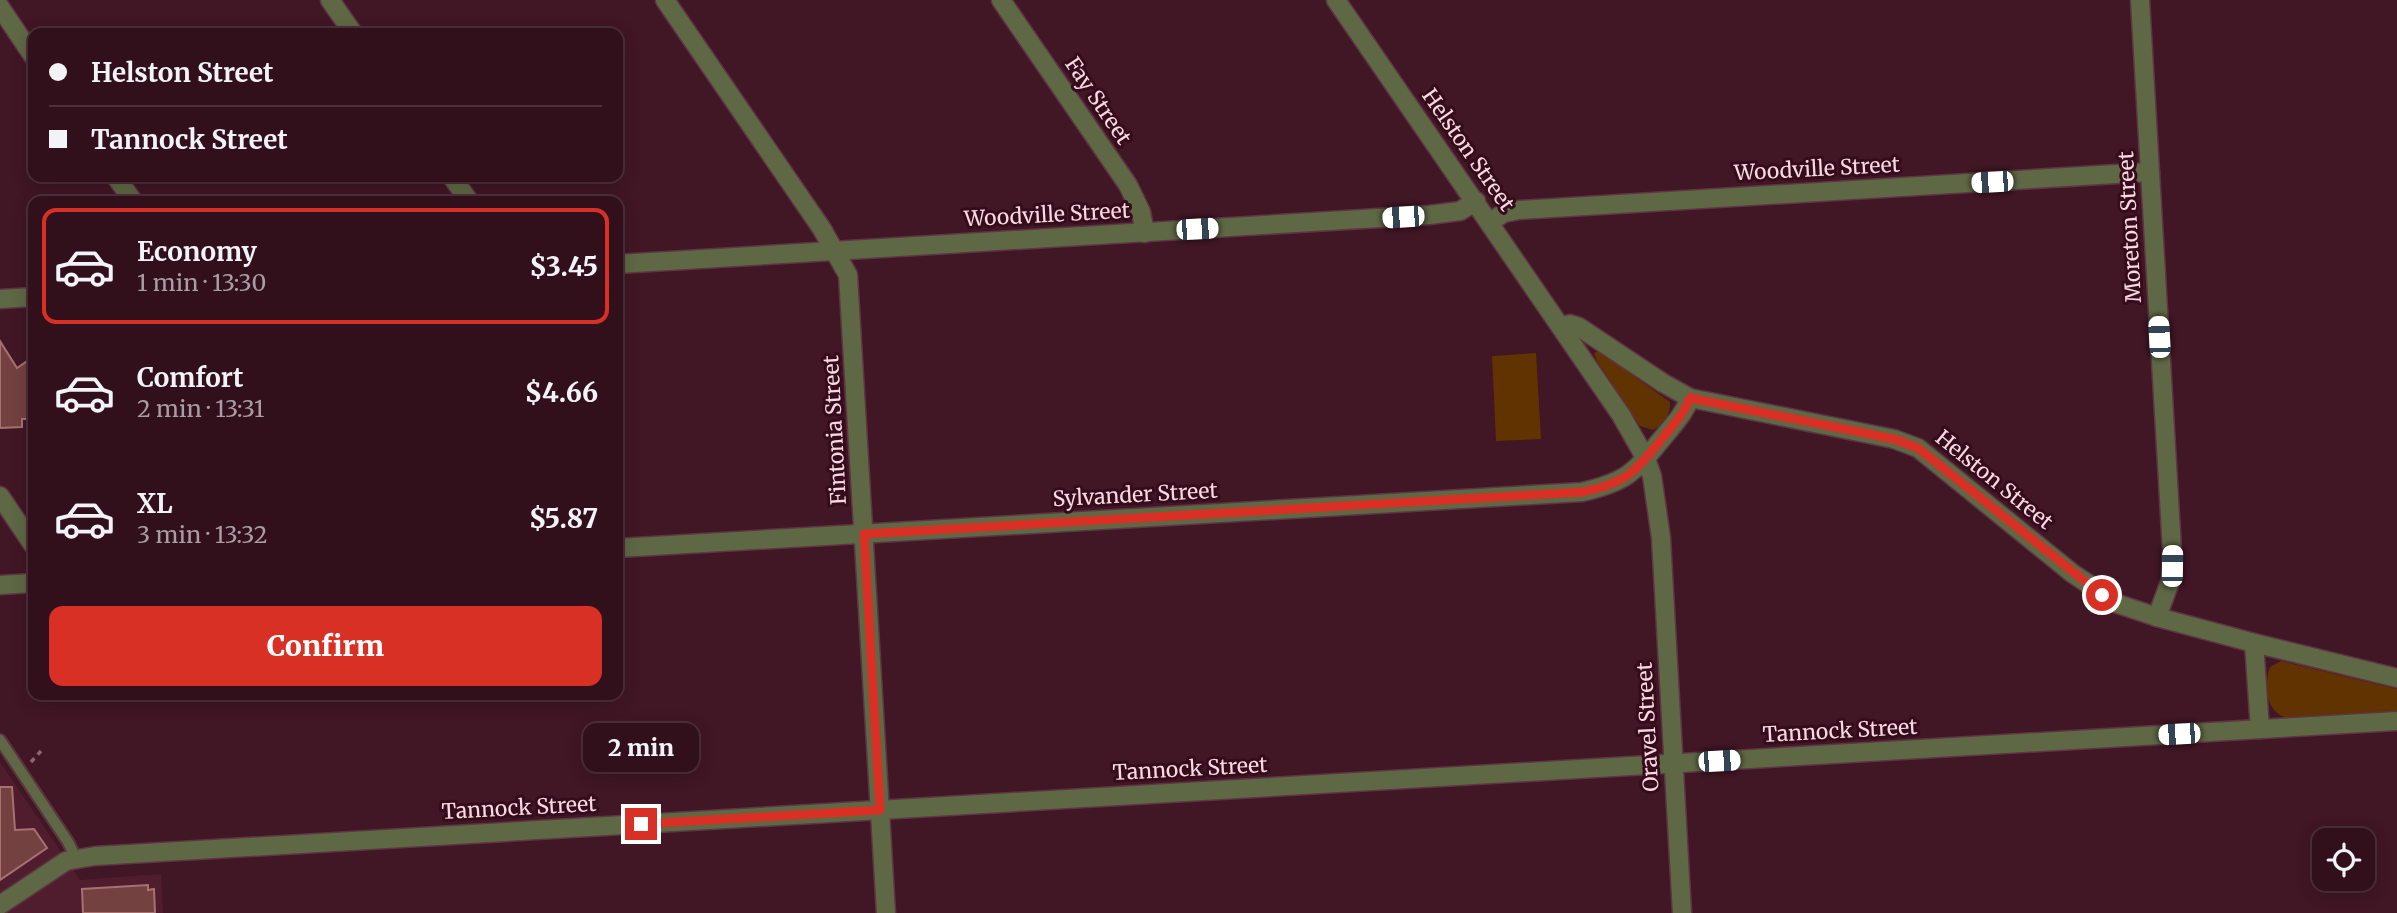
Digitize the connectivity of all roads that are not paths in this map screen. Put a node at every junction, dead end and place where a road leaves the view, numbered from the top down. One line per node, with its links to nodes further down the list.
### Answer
1 (330, 0): 7 (street)
2 (665, 0): 13 (street, Fintonia Street)
3 (1001, 0): 12 (street, Fay Street)
4 (1336, 0): 10 (street, Helston Street)
5 (2140, 0): 9 (street, Moreton Street)
6 (0, 7): 8 (street)
7 (350, 28)
8 (28, 49)
9 (2150, 172): 11 (street, Woodville Street); 27 (street, Moreton Street)
10 (1476, 201): 11 (street, Helston Street); 12 (street, Woodville Street)
11 (1490, 222): 17 (street, Helston Street)
12 (1145, 233): 13 (street, Woodville Street)
13 (836, 251): 14 (street, Woodville Street); 21 (street, Fintonia Street)
14 (623, 264)
15 (28, 298): 16 (street)
16 (0, 299)
17 (1561, 327): 18 (street, Helston Street); 19 (street, Helston Street)
18 (1690, 398): 19 (street, Sylvander Street); 27 (street, Helston Street)
19 (1646, 459): 21 (street, Sylvander Street); 23 (street, Helston Street)
20 (0, 496): 22 (street)
21 (864, 534): 24 (street, Sylvander Street); 34 (street, Fintonia Street)
22 (28, 538)
23 (1661, 538): 33 (street, Oravel Street)
24 (623, 548)
25 (28, 583): 26 (street)
26 (0, 585)
27 (2157, 617): 28 (street, Helston Street)
28 (2254, 643): 29 (street, Helston Street); 31 (street)
29 (2397, 678)
30 (2397, 721): 31 (street, Tannock Street)
31 (2260, 729): 33 (street, Tannock Street)
32 (0, 740): 35 (lane)
33 (1673, 763): 34 (street, Tannock Street); 38 (street, Oravel Street)
34 (880, 810): 35 (street, Tannock Street); 37 (street, Fintonia Street)
35 (76, 858): 36 (street, Tannock Street)
36 (0, 905)
37 (886, 913)
38 (1682, 913)

